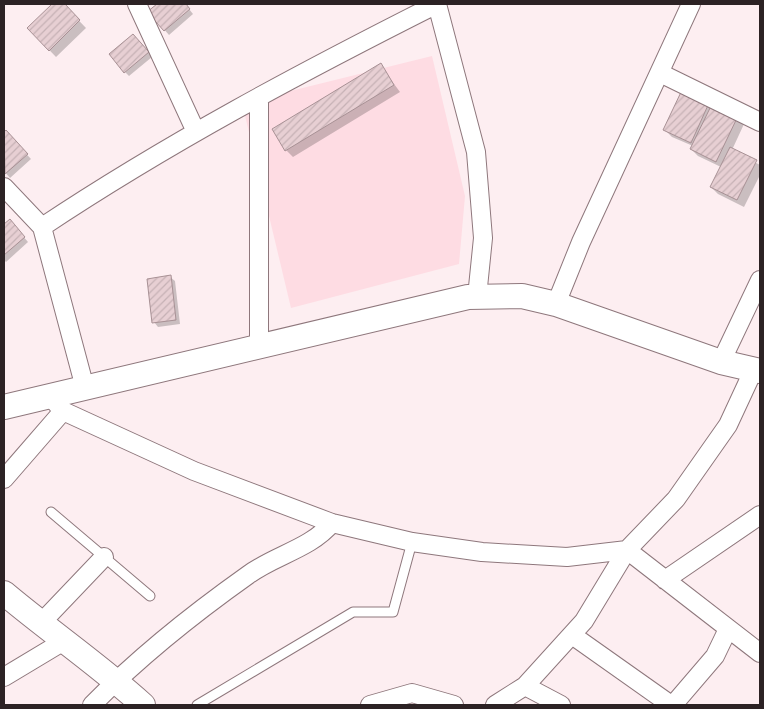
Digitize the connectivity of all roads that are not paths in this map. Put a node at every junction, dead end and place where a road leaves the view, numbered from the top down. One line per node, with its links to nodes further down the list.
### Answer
1 (137, 4): 7 (street)
2 (437, 4): 5 (street); 11 (street)
3 (686, 6): 4 (street)
4 (660, 73): 6 (street); 12 (street)
5 (259, 97): 7 (street); 13 (street)
6 (760, 122)
7 (196, 132): 9 (street)
8 (4, 187): 9 (street)
9 (42, 227): 16 (street)
10 (760, 280): 14 (street)
11 (477, 297): 12 (street); 13 (street)
12 (556, 304): 14 (street)
13 (259, 347): 16 (street)
14 (722, 362): 15 (street)
15 (757, 370): 24 (street)
16 (85, 388): 17 (street)
17 (56, 404): 18 (street); 19 (street); 22 (street)
18 (4, 407)
19 (4, 479)
20 (51, 512): 25 (lane)
21 (760, 515): 26 (street)
22 (332, 523): 23 (street); 35 (street)
23 (412, 542): 24 (street); 39 (lane)
24 (627, 550): 26 (street); 31 (street)
25 (104, 557): 28 (lane); 29 (street)
26 (666, 580): 30 (street)
27 (4, 593): 29 (street)
28 (150, 596)
29 (42, 622): 32 (street)
30 (728, 629): 33 (street); 44 (street)
31 (572, 635): 36 (street); 44 (street)
32 (64, 641): 34 (street); 35 (street)
33 (760, 652)
34 (4, 678)
35 (116, 681): 37 (street); 38 (street)
36 (525, 686): 42 (street); 43 (street)
37 (92, 705)
38 (143, 705)
39 (197, 705)
40 (370, 705): 41 (street)
41 (454, 705)
42 (495, 705)
43 (561, 705)
44 (672, 705)

